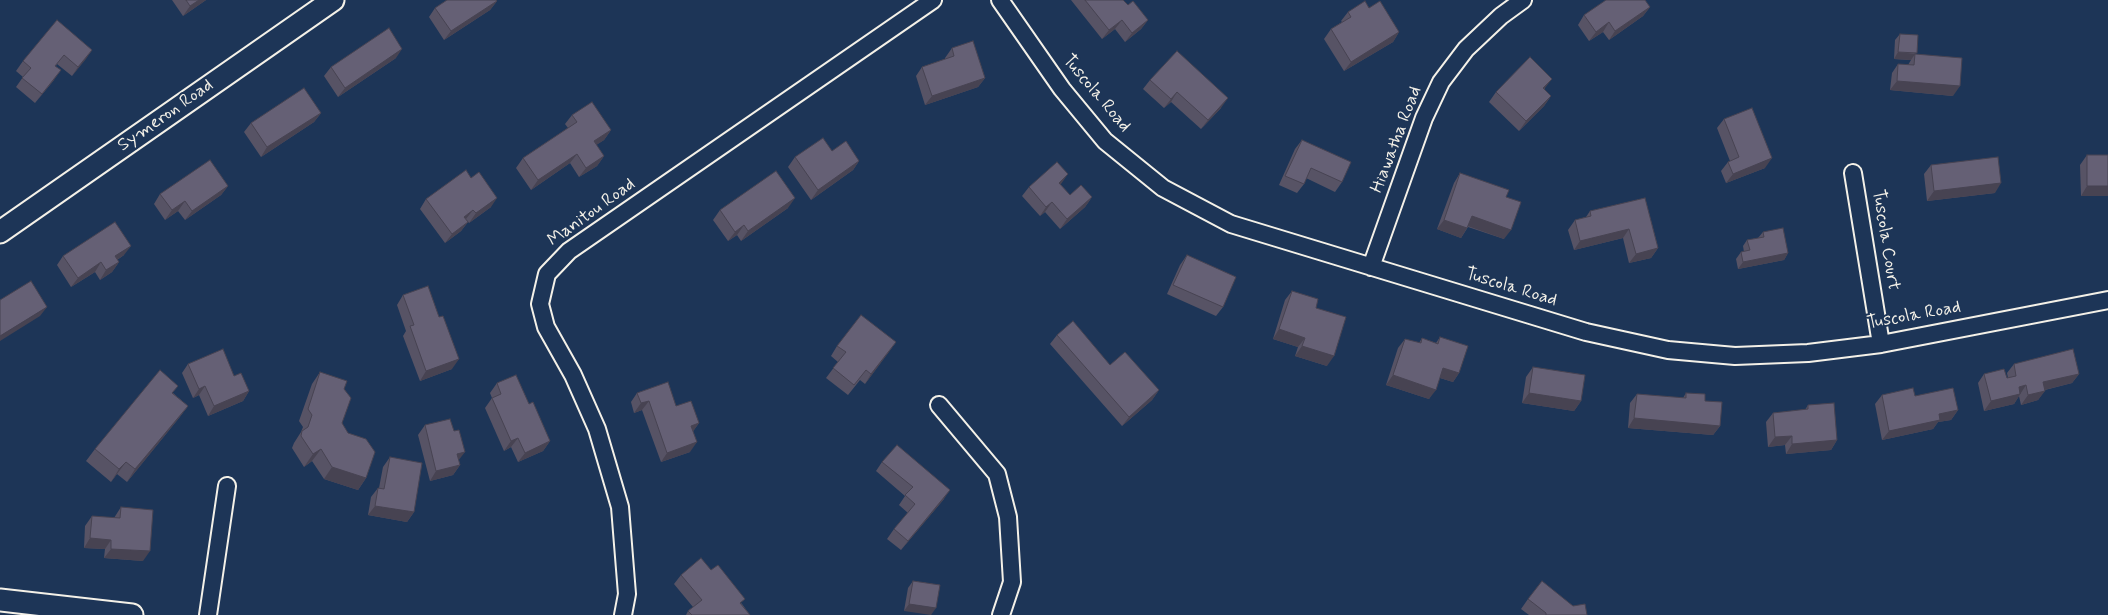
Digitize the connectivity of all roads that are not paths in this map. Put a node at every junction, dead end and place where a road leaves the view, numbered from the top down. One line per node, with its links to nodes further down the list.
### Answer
1 (333, 0): 6 (street, Symeron Road)
2 (933, 0): 15 (street, Manitou Road)
3 (1000, 0): 7 (street, Tuscola Road)
4 (1523, 0): 7 (street, Hiawatha Road)
5 (1854, 173): 9 (street, Tuscola Court)
6 (0, 232)
7 (1371, 267): 9 (street, Tuscola Road)
8 (2108, 300): 9 (street, Tuscola Road)
9 (1881, 344)
10 (939, 405): 16 (street)
11 (227, 486): 14 (street)
12 (0, 600): 13 (street)
13 (132, 615)
14 (208, 615)
15 (623, 615)
16 (1001, 615)

